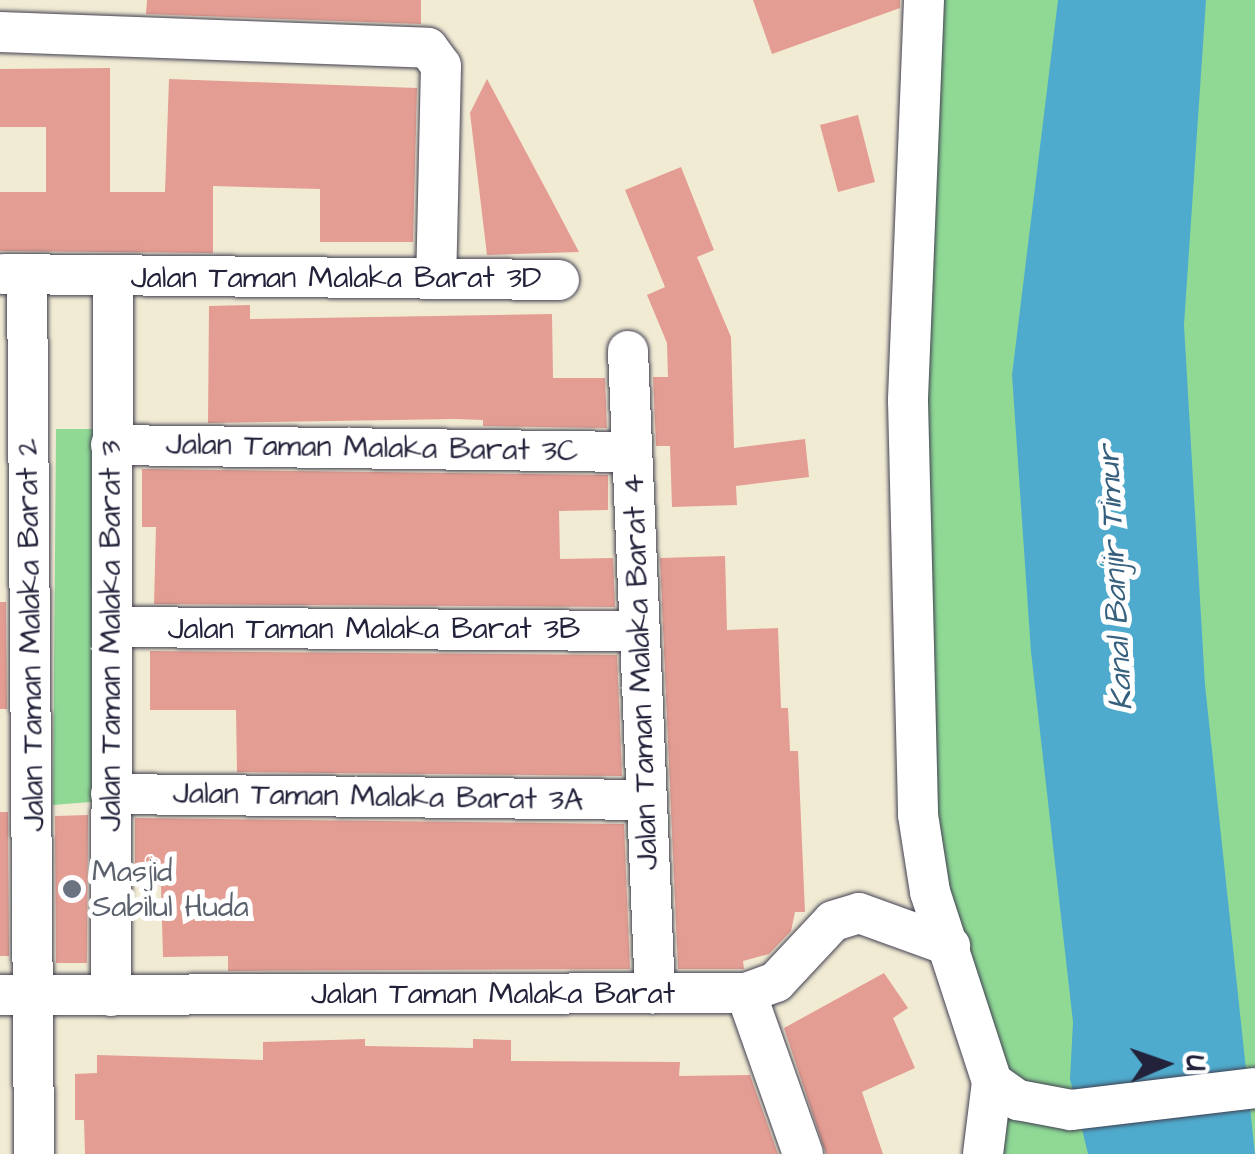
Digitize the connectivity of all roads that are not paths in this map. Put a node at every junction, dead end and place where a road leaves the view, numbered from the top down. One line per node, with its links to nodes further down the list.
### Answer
1 (924, 0): 17 (street)
2 (0, 32): 5 (street)
3 (14, 274): 4 (street, Jalan Taman Malaka Barat 3D); 10 (street, Jalan Taman Malaka Barat 2)
4 (113, 277): 5 (street, Jalan Taman Malaka Barat 3D); 8 (street, Jalan Taman Malaka Barat 3)
5 (436, 279): 6 (street, Jalan Taman Malaka Barat 3D)
6 (560, 280)
7 (628, 352): 9 (street, Jalan Taman Malaka Barat 4)
8 (112, 445): 9 (street, Jalan Taman Malaka Barat 3C); 11 (street, Jalan Taman Malaka Barat 3)
9 (632, 452): 13 (street, Jalan Taman Malaka Barat 4)
10 (15, 458): 12 (street, Jalan Taman Malaka Barat 2)
11 (112, 627): 13 (street, Jalan Taman Malaka Barat 3B); 14 (street, Jalan Taman Malaka Barat 3)
12 (16, 629): 15 (street, Jalan Taman Malaka Barat 2)
13 (637, 631): 16 (street, Jalan Taman Malaka Barat 4)
14 (111, 794): 16 (street, Jalan Taman Malaka Barat 3A); 21 (street, Jalan Taman Malaka Barat 3)
15 (17, 797): 20 (street, Jalan Taman Malaka Barat 2)
16 (646, 800): 18 (street, Jalan Taman Malaka Barat 4)
17 (950, 946): 19 (street, Jalan Taman Malaka Barat); 22 (street)
18 (654, 993): 19 (street, Jalan Taman Malaka Barat); 21 (street, Jalan Taman Malaka Barat)
19 (746, 993): 25 (street)
20 (17, 995): 21 (street, Jalan Taman Malaka Barat); 24 (street, Jalan Taman Malaka Barat 2)
21 (111, 996)
22 (992, 1082): 23 (street); 26 (street)
23 (1255, 1088)
24 (34, 1154)
25 (803, 1154)
26 (983, 1154)

